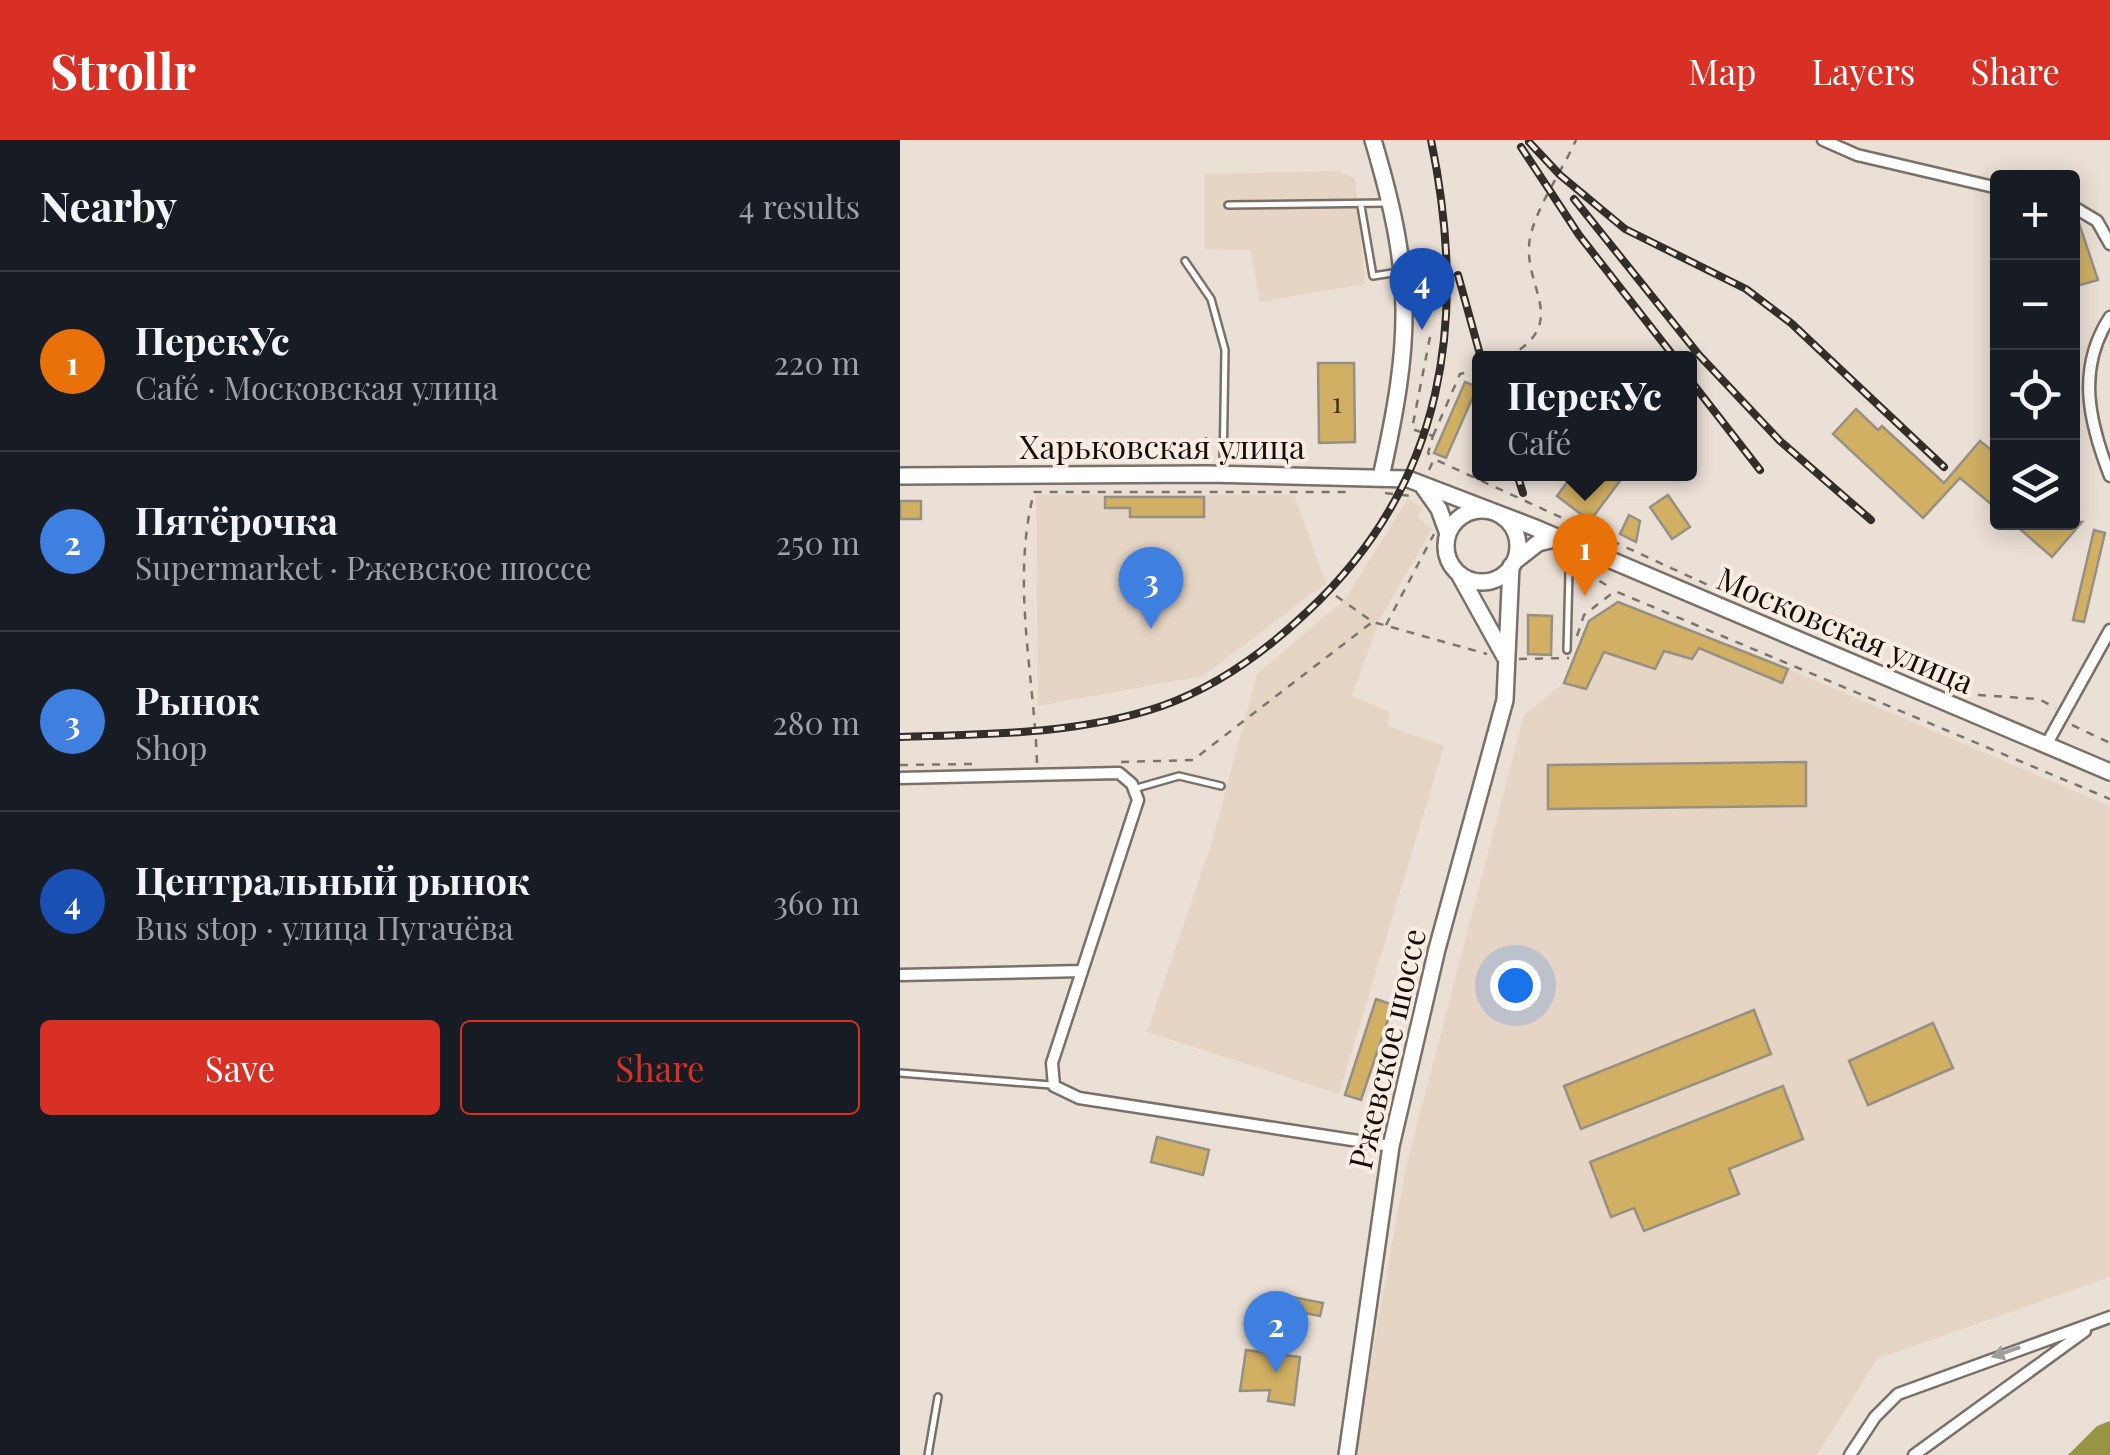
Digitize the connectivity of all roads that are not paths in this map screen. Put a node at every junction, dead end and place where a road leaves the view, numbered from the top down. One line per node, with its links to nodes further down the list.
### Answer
1 (1372, 140): 4 (main road)
2 (1823, 140): 3 (street)
3 (1990, 186)
4 (1390, 203): 6 (lane); 10 (main road)
5 (1228, 205): 6 (lane)
6 (1361, 206): 10 (lane)
7 (2080, 211): 8 (street)
8 (2110, 244)
9 (1185, 261): 12 (lane)
10 (1404, 271): 15 (main road)
11 (2110, 317): 14 (street)
12 (1223, 474): 13 (main road, Харьковская улица); 15 (main road, Харьковская улица)
13 (900, 476)
14 (2110, 476)
15 (1382, 484): 16 (main road, Харьковская улица)
16 (1420, 492): 17 (main road, Харьковская улица); 18 (main road)
17 (1494, 512): 18 (main road); 19 (main road, Московская улица); 21 (main road)
18 (1448, 534): 22 (main road)
19 (1559, 538): 20 (main road, Московская улица); 21 (main road)
20 (1576, 546): 24 (lane); 26 (main road, Московская улица)
21 (1512, 564): 22 (main road); 25 (main road, Ржевское шоссе)
22 (1459, 574): 25 (main road)
23 (2110, 630): 26 (street)
24 (1567, 650)
25 (1506, 660): 35 (main road, Ржевское шоссе)
26 (2046, 747): 27 (main road, Московская улица)
27 (2110, 772)
28 (900, 778): 30 (street)
29 (1221, 786): 30 (lane)
30 (1136, 794): 31 (street)
31 (1082, 972): 32 (street); 34 (street)
32 (900, 975)
33 (900, 1073): 34 (lane)
34 (1054, 1086): 35 (street)
35 (1390, 1146): 39 (main road, Ржевское шоссе)
36 (2104, 1320): 40 (street, one-way to 40); 41 (street)
37 (938, 1396): 38 (lane)
38 (928, 1455)
39 (1347, 1455)
40 (1850, 1455)
41 (1914, 1455)

